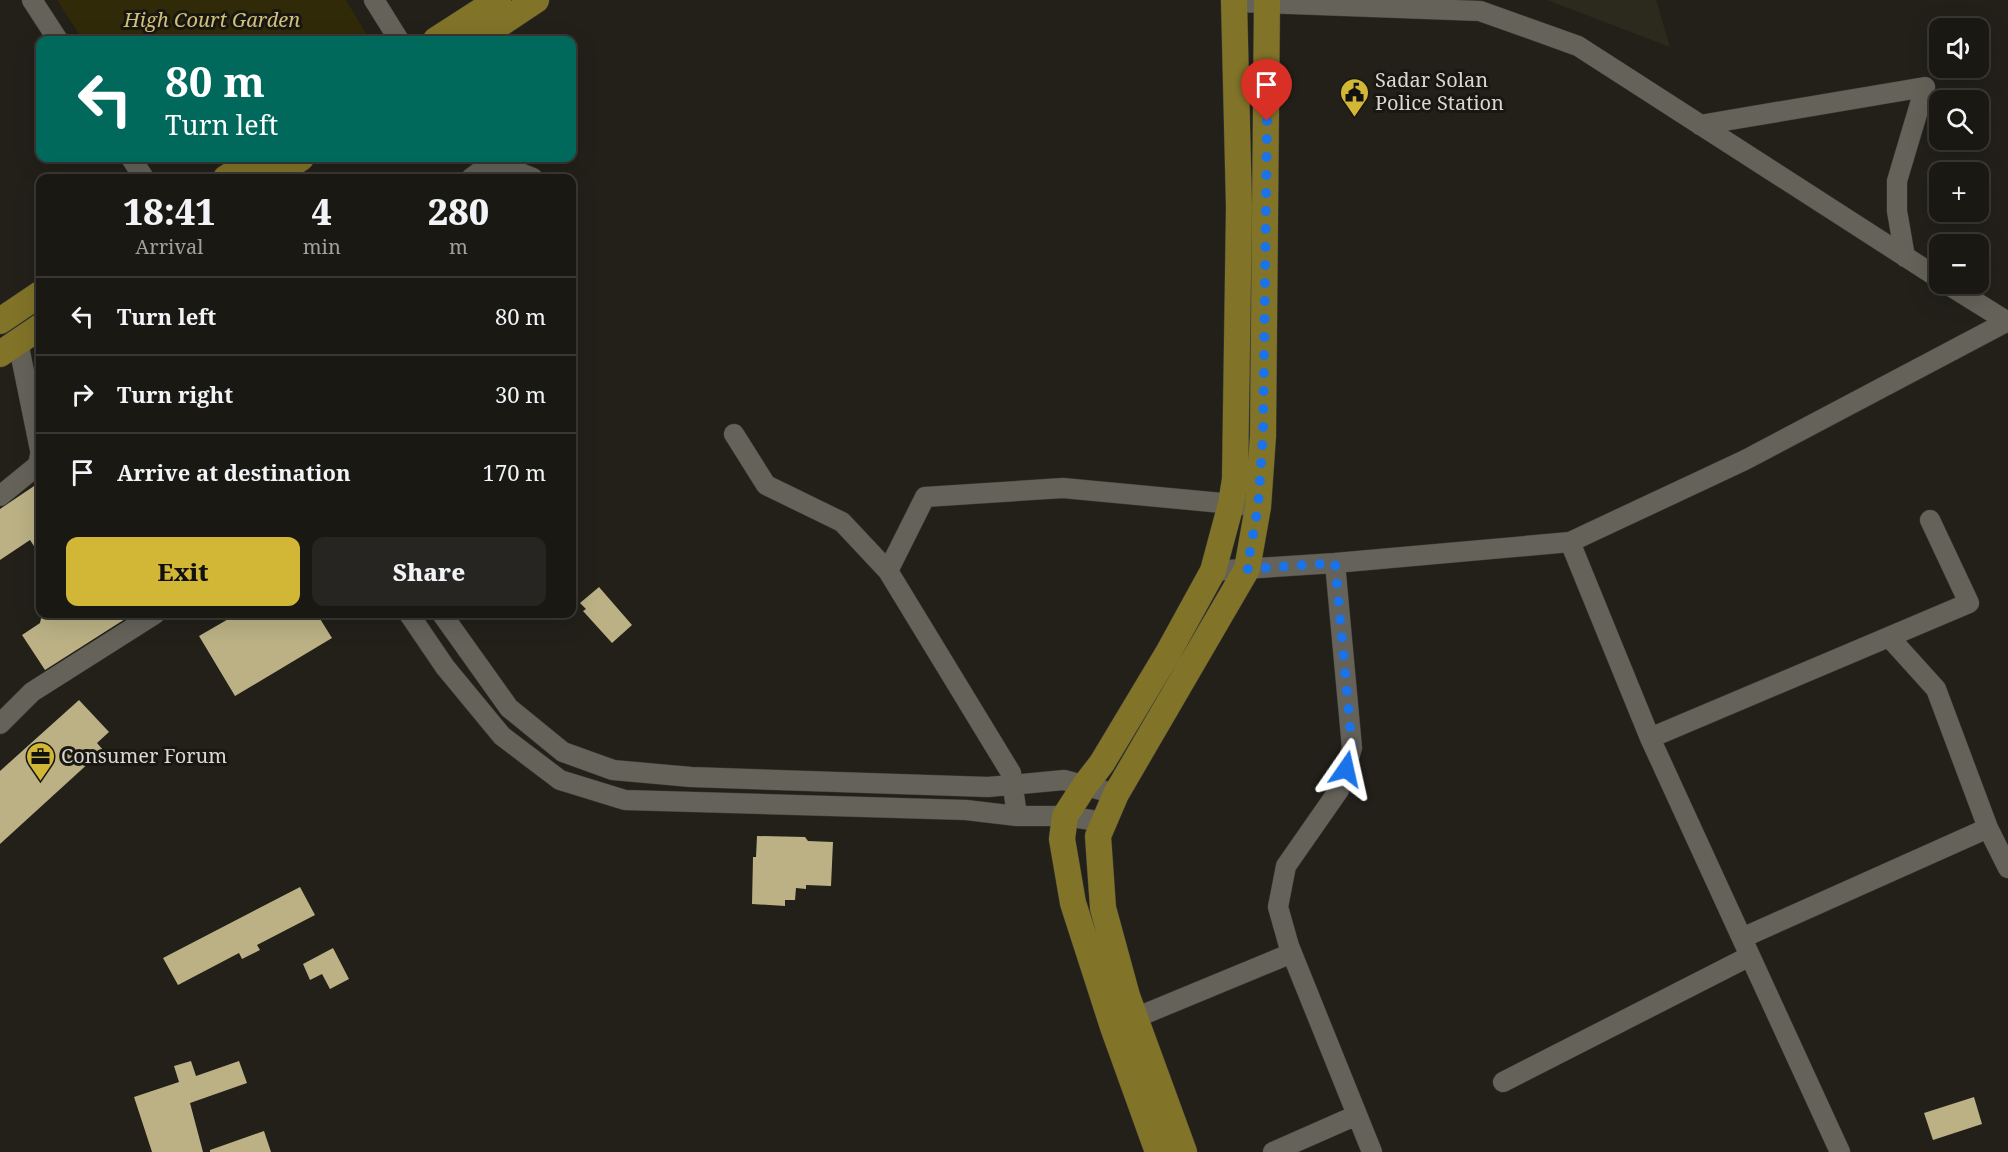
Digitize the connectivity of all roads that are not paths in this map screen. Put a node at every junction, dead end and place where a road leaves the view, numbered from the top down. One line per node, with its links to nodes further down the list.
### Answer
1 (32, 0): 7 (street)
2 (374, 0): 8 (street)
3 (498, 0): 9 (main road)
4 (536, 0): 10 (main road)
5 (1234, 1): 6 (street); 32 (main road)
6 (1267, 2): 11 (street); 33 (main road)
7 (55, 36)
8 (396, 36)
9 (442, 36)
10 (482, 36)
11 (1700, 125): 20 (street); 20 (street)
12 (252, 162): 16 (main road)
13 (295, 162): 17 (main road)
14 (490, 162): 18 (street)
15 (497, 162): 19 (street)
16 (232, 174)
17 (276, 174)
18 (476, 174)
19 (524, 174)
20 (1905, 257): 21 (street)
21 (1929, 272)
22 (1963, 294): 25 (street)
23 (36, 297): 24 (main road)
24 (0, 321)
25 (2008, 322): 35 (street)
26 (36, 329): 27 (main road)
27 (6, 347): 29 (street)
28 (734, 434): 38 (street)
29 (36, 438)
30 (36, 467): 31 (street)
31 (0, 496)
32 (1232, 504): 33 (street); 38 (street); 39 (main road)
33 (1258, 507): 37 (main road)
34 (1930, 520): 43 (street)
35 (1570, 543): 36 (street); 45 (street)
36 (1335, 563): 37 (street); 55 (street)
37 (1247, 569): 39 (street); 48 (main road)
38 (888, 571): 46 (street)
39 (1213, 571): 47 (main road)
40 (149, 618): 44 (street)
41 (412, 618): 49 (street)
42 (445, 618): 46 (street)
43 (1889, 637): 45 (street); 52 (street)
44 (0, 724)
45 (1650, 738): 54 (street)
46 (1013, 785): 47 (street); 49 (street)
47 (1085, 785): 48 (street); 50 (main road)
48 (1116, 794): 51 (main road)
49 (1017, 816): 50 (street)
50 (1065, 816): 51 (street); 59 (main road)
51 (1104, 822): 56 (main road)
52 (1989, 828): 53 (street); 54 (street)
53 (2008, 868)
54 (1746, 947): 57 (street); 62 (street)
55 (1292, 953): 56 (street); 58 (street)
56 (1135, 1018): 59 (main road)
57 (1503, 1082)
58 (1357, 1115): 60 (street); 61 (street)
59 (1171, 1150)
60 (1273, 1152)
61 (1372, 1152)
62 (1840, 1152)

